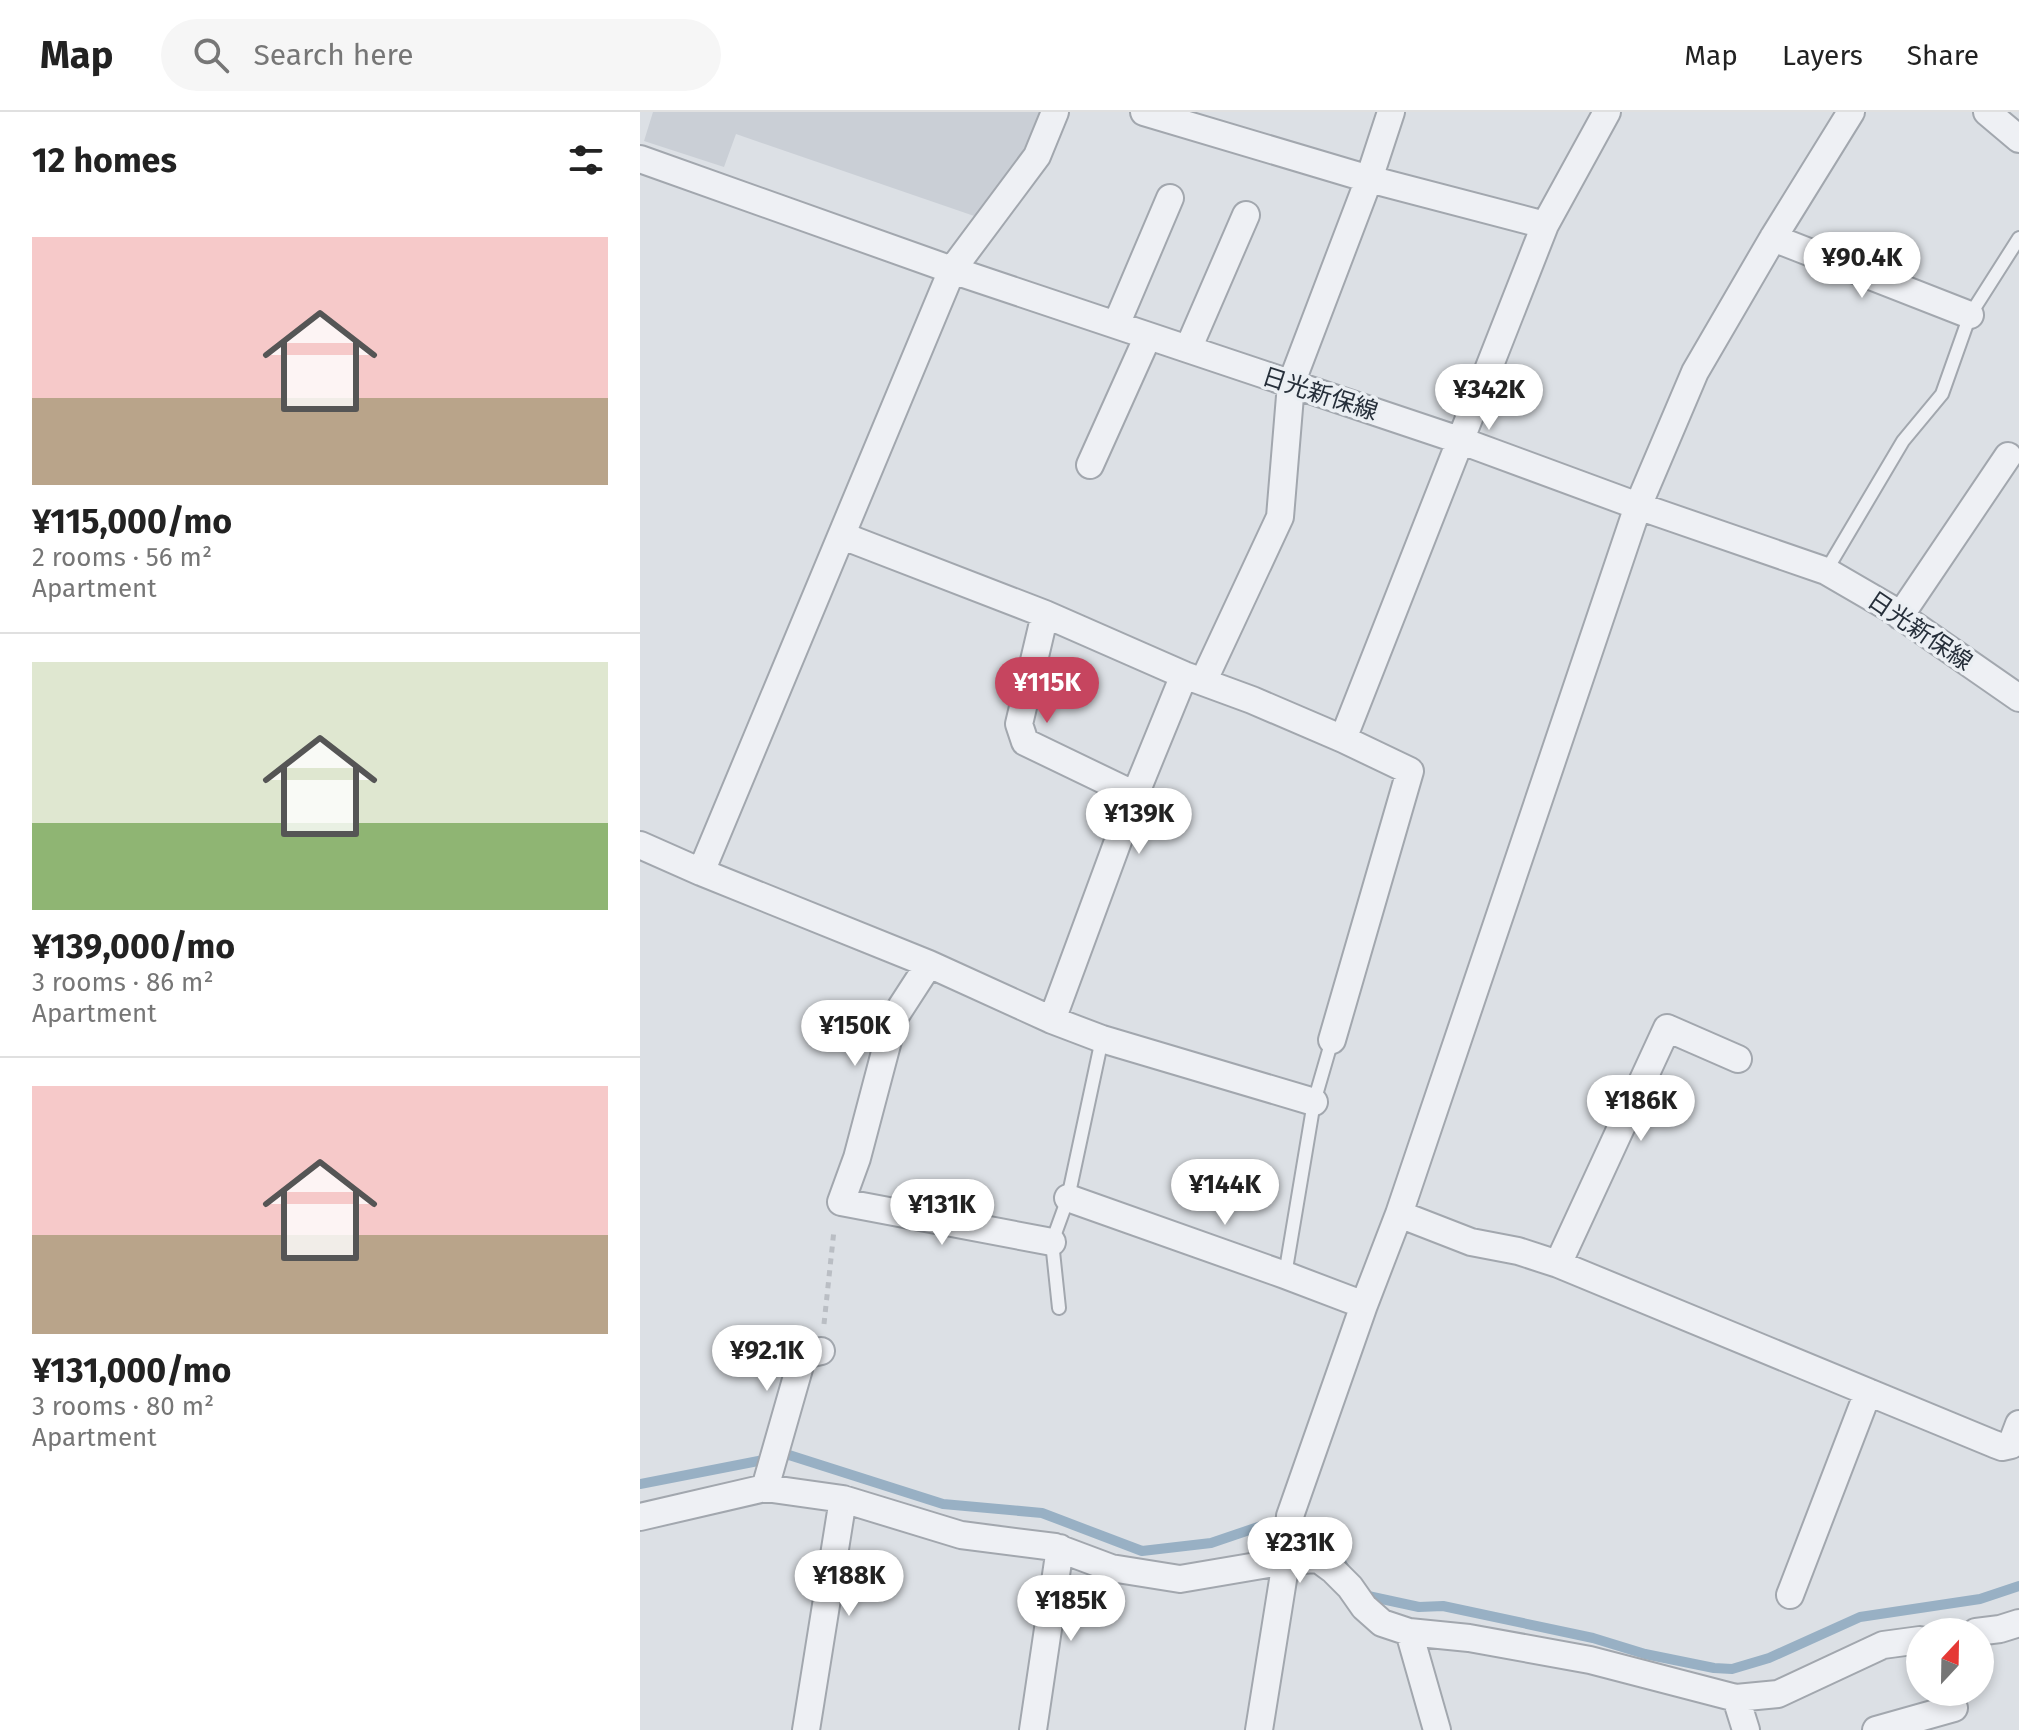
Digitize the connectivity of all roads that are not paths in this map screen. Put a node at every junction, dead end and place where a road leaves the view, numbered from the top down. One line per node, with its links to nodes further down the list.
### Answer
1 (1055, 112): 15 (street)
2 (1144, 112): 9 (street)
3 (1391, 112): 9 (street)
4 (1607, 112): 12 (street)
5 (1851, 112): 13 (street)
6 (1987, 112): 7 (street)
7 (2019, 139)
8 (640, 159): 15 (street, 日光新保線)
9 (1369, 179): 12 (street); 20 (street)
10 (1170, 198): 17 (street)
11 (1246, 215): 19 (street)
12 (1545, 225): 21 (street)
13 (1773, 238): 16 (street); 24 (street)
14 (2019, 238): 16 (lane)
15 (952, 270): 17 (street, 日光新保線); 25 (street)
16 (1970, 315): 26 (lane)
17 (1116, 325): 18 (street, 日光新保線)
18 (1148, 336): 19 (street, 日光新保線); 23 (street)
19 (1188, 349): 20 (street, 日光新保線)
20 (1291, 384): 21 (street, 日光新保線); 29 (street)
21 (1459, 440): 24 (street, 日光新保線); 31 (street)
22 (2008, 456): 28 (street)
23 (1090, 465)
24 (1638, 506): 26 (street, 日光新保線); 42 (street)
25 (843, 536): 27 (street); 34 (street)
26 (1826, 571): 28 (street, 日光新保線)
27 (1045, 614): 29 (street); 32 (street)
28 (1900, 616): 30 (street, 日光新保線)
29 (1194, 678): 31 (street); 32 (street)
30 (2019, 698)
31 (1343, 739): 38 (street)
32 (1135, 795): 36 (street)
33 (640, 845): 34 (street)
34 (701, 872): 35 (street)
35 (929, 964): 36 (street); 43 (street)
36 (1052, 1020): 37 (street)
37 (1102, 1039): 40 (street); 41 (lane)
38 (1332, 1040): 40 (lane)
39 (1738, 1059): 44 (street)
40 (1314, 1102): 45 (lane)
41 (1068, 1198): 43 (lane); 45 (street)
42 (1399, 1214): 44 (street); 46 (street)
43 (1052, 1242): 47 (lane)
44 (1558, 1264): 49 (street)
45 (1285, 1275): 46 (street)
46 (1364, 1305): 55 (street)
47 (1059, 1308)
48 (821, 1351): 51 (street)
49 (1868, 1392): 50 (street); 56 (street)
50 (2016, 1438)
51 (765, 1488): 52 (street); 53 (street)
52 (843, 1499): 54 (street); 63 (street)
53 (640, 1517)
54 (1060, 1548): 55 (street); 64 (street)
55 (1286, 1561): 59 (street); 65 (street)
56 (1790, 1595)
57 (2019, 1623): 58 (street)
58 (1994, 1630)
59 (1409, 1632): 61 (street); 66 (street)
60 (1906, 1642): 61 (street)
61 (1736, 1698): 67 (street)
62 (1954, 1708): 68 (street)
63 (806, 1730)
64 (1033, 1730)
65 (1259, 1730)
66 (1437, 1730)
67 (1746, 1730)
68 (1876, 1730)

